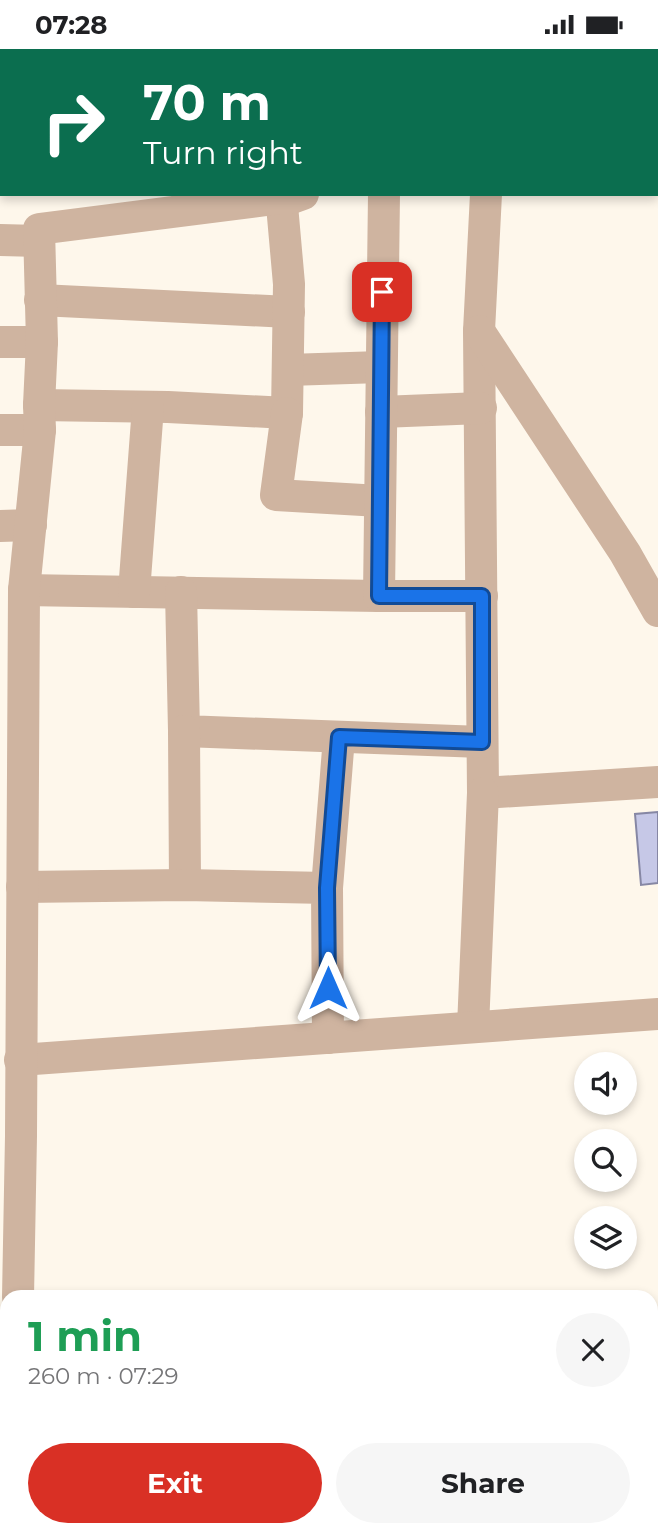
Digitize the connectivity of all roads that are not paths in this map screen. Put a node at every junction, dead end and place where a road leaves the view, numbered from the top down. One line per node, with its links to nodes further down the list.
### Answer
1 (282, 196): 6 (street)
2 (289, 196): 8 (street)
3 (384, 196): 12 (street)
4 (486, 196): 9 (street)
5 (0, 240): 6 (street)
6 (39, 241): 7 (street)
7 (40, 300): 8 (street); 11 (street)
8 (289, 312): 13 (street)
9 (480, 331): 15 (street); 27 (street)
10 (0, 342): 11 (street)
11 (42, 342): 18 (street)
12 (381, 367): 13 (street); 16 (street)
13 (288, 370): 17 (street)
14 (148, 407): 17 (street); 18 (street); 23 (street)
15 (481, 408): 16 (street); 26 (street)
16 (381, 412): 20 (street)
17 (287, 413): 20 (street)
18 (39, 417): 19 (street); 21 (street)
19 (0, 431)
20 (380, 501): 25 (street)
21 (15, 526): 22 (street)
22 (24, 590): 23 (street); 33 (street)
23 (134, 592): 24 (street)
24 (181, 592): 25 (street); 28 (street)
25 (379, 596): 26 (street)
26 (482, 596): 30 (street)
27 (658, 611)
28 (184, 731): 29 (street); 34 (street)
29 (339, 737): 30 (street); 36 (street)
30 (482, 742): 32 (street)
31 (658, 782): 32 (street)
32 (483, 793): 38 (street)
33 (11, 829): 35 (street)
34 (185, 885): 35 (street); 36 (street)
35 (22, 887): 40 (street)
36 (327, 888): 39 (street)
37 (658, 1014): 38 (street)
38 (473, 1027): 39 (street)
39 (328, 1038): 40 (street)
40 (20, 1060): 41 (street)
41 (10, 1135): 42 (street)
42 (18, 1290)

